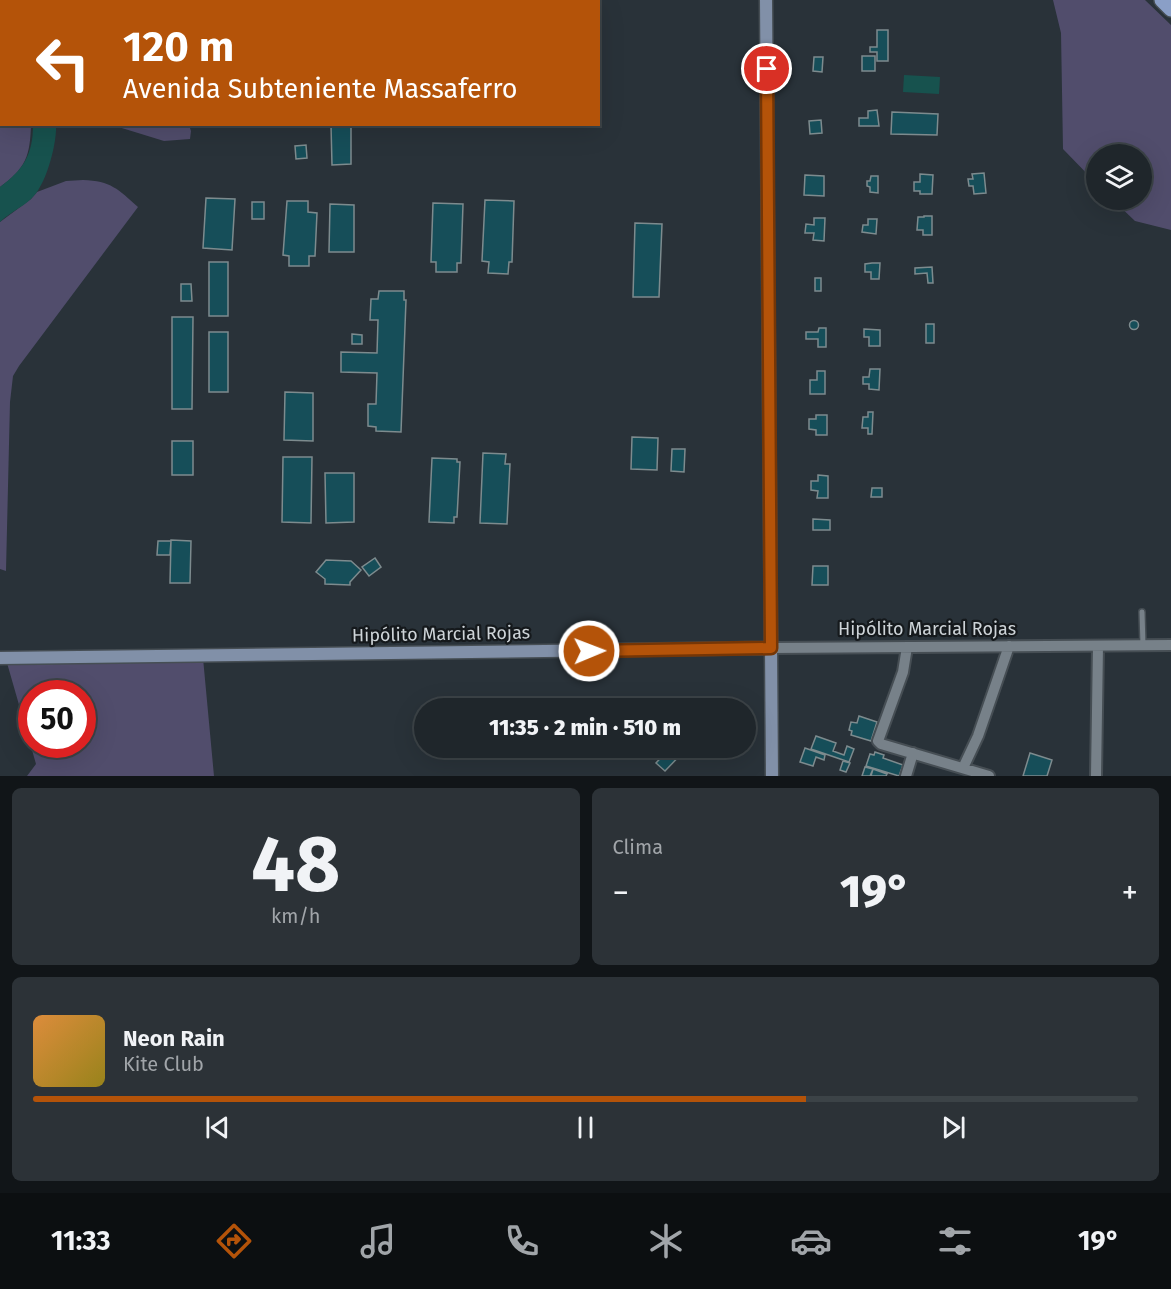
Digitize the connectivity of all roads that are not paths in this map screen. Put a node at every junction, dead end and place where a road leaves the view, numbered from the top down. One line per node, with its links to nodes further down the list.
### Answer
1 (766, 0): 10 (main road)
2 (1162, 0): 3 (main road)
3 (1171, 9)
4 (1142, 612): 5 (lane)
5 (1143, 645): 6 (street, Hipólito Marcial Rojas); 8 (street, Hipólito Marcial Rojas)
6 (1171, 645)
7 (1010, 646): 8 (street, Hipólito Marcial Rojas); 9 (street, Hipólito Marcial Rojas); 13 (street)
8 (1098, 646): 17 (street)
9 (907, 647): 10 (street, Hipólito Marcial Rojas); 12 (street)
10 (771, 648): 11 (main road, Hipólito Marcial Rojas); 14 (main road)
11 (0, 658)
12 (913, 753): 13 (street); 15 (street)
13 (963, 768): 16 (street)
14 (772, 776)
15 (906, 776)
16 (989, 776)
17 (1096, 776)

